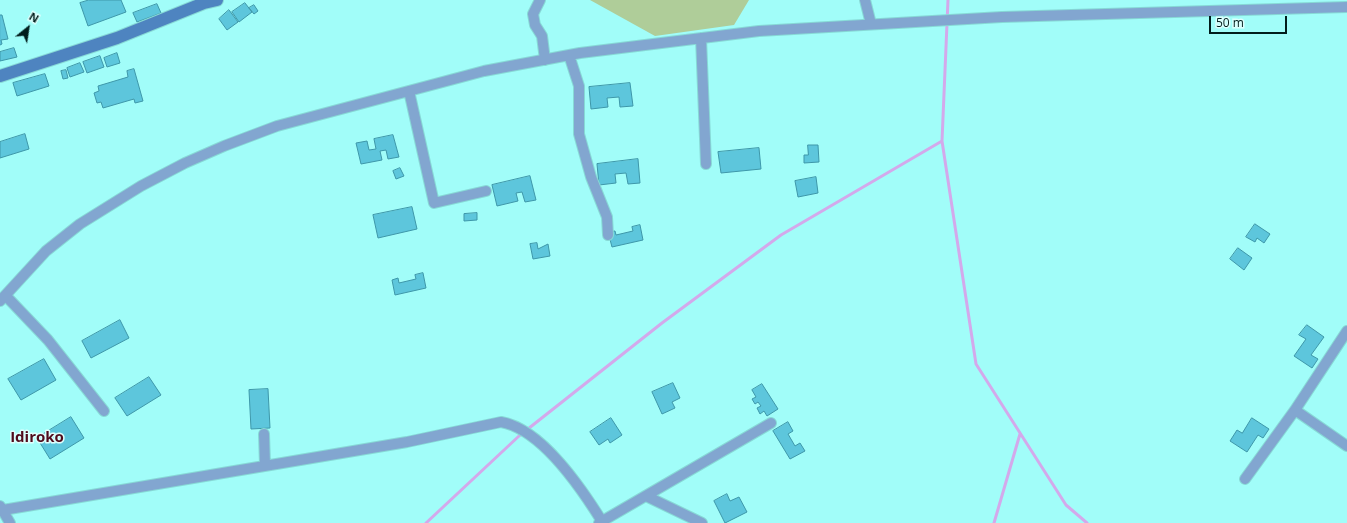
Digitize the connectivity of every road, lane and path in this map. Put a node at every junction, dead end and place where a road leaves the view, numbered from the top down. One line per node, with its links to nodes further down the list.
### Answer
1 (217, 0): 4 (main road)
2 (540, 0): 9 (street)
3 (865, 0): 6 (street)
4 (202, 2): 10 (main road)
5 (1347, 7): 6 (street)
6 (871, 24): 7 (street)
7 (701, 38): 8 (street); 12 (street)
8 (569, 55): 9 (street); 14 (street)
9 (545, 60): 11 (street)
10 (0, 76)
11 (409, 91): 13 (street); 15 (street)
12 (706, 164)
13 (486, 191)
14 (608, 235)
15 (3, 299): 18 (street)
16 (1347, 331): 17 (street)
17 (1295, 410): 21 (street); 23 (street)
18 (104, 411)
19 (770, 423): 24 (street)
20 (264, 434): 22 (street)
21 (1347, 446)
22 (266, 465): 25 (street); 26 (street)
23 (1245, 479)
24 (646, 496): 26 (street); 28 (street)
25 (1, 507): 27 (street)
26 (601, 522)
27 (10, 523)
28 (702, 523)

